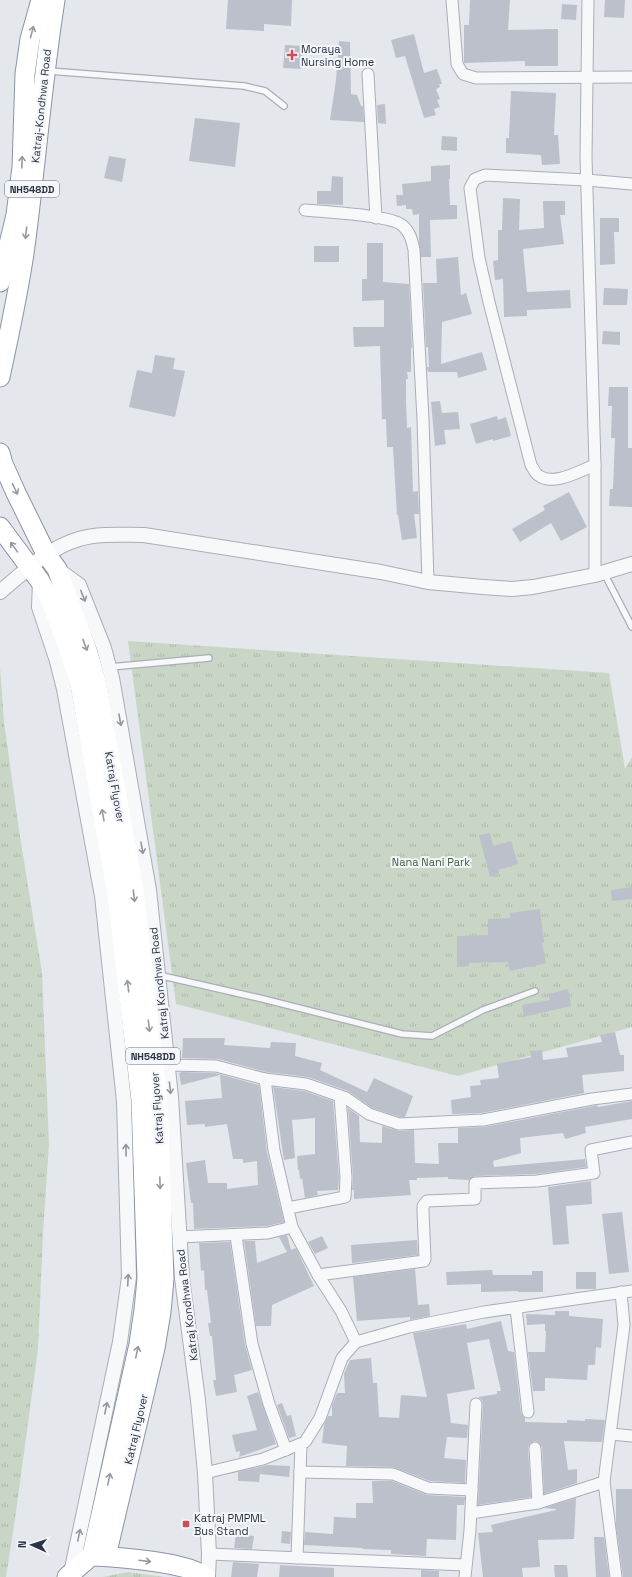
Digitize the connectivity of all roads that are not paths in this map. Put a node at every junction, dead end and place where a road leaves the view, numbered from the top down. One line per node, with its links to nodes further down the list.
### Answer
1 (41, 0): 14 (highway, Katraj-Kondhwa Road / NH548DD, one-way to 1)
2 (55, 0): 5 (highway, Katraj-Kondhwa Road / NH548DD)
3 (452, 0): 7 (street)
4 (588, 0): 7 (street)
5 (44, 71): 9 (lane); 15 (highway, Katraj-Kondhwa Road / NH548DD, one-way to 15)
6 (368, 74): 13 (street)
7 (587, 77): 8 (street); 10 (street)
8 (632, 77)
9 (284, 106)
10 (587, 180): 11 (street); 17 (street); 17 (street)
11 (632, 184)
12 (305, 210): 13 (street)
13 (376, 218): 23 (street)
14 (0, 282)
15 (0, 377)
16 (0, 453): 19 (highway, NH548DD, one-way to 19)
17 (595, 465): 22 (street)
18 (0, 527): 21 (highway, NH548DD, one-way to 18)
19 (52, 561): 21 (street); 23 (street); 25 (highway, Katraj Flyover / NH548DD); 28 (street, Katraj Kondhwa Road, one-way to 28)
20 (632, 564): 22 (street)
21 (34, 574): 24 (street); 25 (highway, Katraj Flyover / NH548DD); 62 (street, one-way to 21)
22 (599, 574): 23 (street); 26 (lane)
23 (428, 582)
24 (0, 592)
25 (59, 598): 59 (highway, Katraj Flyover / NH548DD)
26 (632, 627)
27 (209, 658): 28 (lane)
28 (109, 666): 29 (street, Katraj Kondhwa Road, one-way to 29)
29 (158, 975): 30 (lane); 31 (street, Katraj Kondhwa Road)
30 (535, 991)
31 (168, 1065): 32 (street); 39 (street, Katraj Kondhwa Road, one-way to 39)
32 (265, 1079): 34 (street); 36 (street)
33 (632, 1094): 34 (street)
34 (340, 1096): 36 (street)
35 (632, 1142): 40 (street)
36 (288, 1208): 37 (street)
37 (292, 1227): 38 (street); 40 (street)
38 (236, 1236): 39 (street); 51 (street)
39 (179, 1237): 53 (street, Katraj Kondhwa Road)
40 (318, 1275): 44 (street)
41 (626, 1292): 42 (street); 43 (street)
42 (516, 1308): 44 (street); 46 (street)
43 (628, 1326): 47 (street)
44 (356, 1342): 49 (street)
45 (476, 1404): 55 (street)
46 (528, 1412)
47 (611, 1434): 48 (street); 54 (street)
48 (632, 1436)
49 (300, 1444): 51 (street); 52 (street)
50 (535, 1448): 56 (street)
51 (286, 1450): 53 (street)
52 (300, 1472): 55 (street); 60 (street)
53 (204, 1473): 58 (street, Katraj Kondhwa Road)
54 (604, 1482): 56 (street); 66 (street)
55 (472, 1490): 57 (street)
56 (538, 1503): 57 (street)
57 (471, 1513): 61 (street)
58 (209, 1554): 60 (street); 64 (street, Katraj Kondhwa Road)
59 (99, 1556): 62 (highway); 63 (highway, one-way to 63)
60 (297, 1558): 61 (street)
61 (465, 1565): 65 (street)
62 (69, 1575)
63 (204, 1577)
64 (208, 1577)
65 (465, 1577)
66 (616, 1577)

